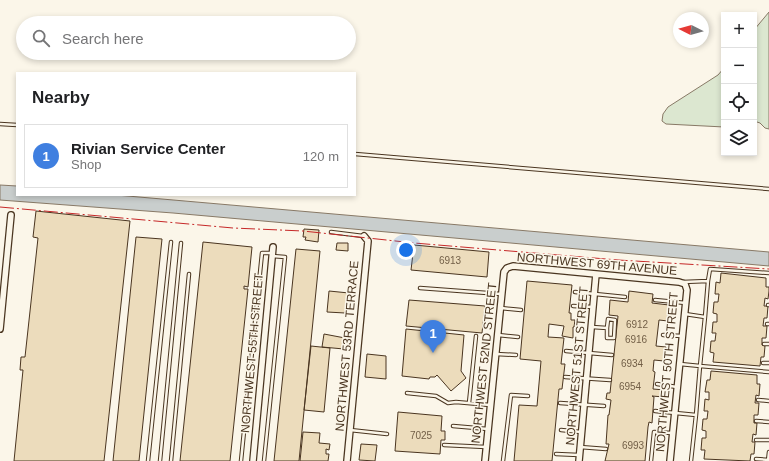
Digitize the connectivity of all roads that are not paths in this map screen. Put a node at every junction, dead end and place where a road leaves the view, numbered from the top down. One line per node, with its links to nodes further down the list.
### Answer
1 (0, 124): 2 (lane)
2 (16, 125)
3 (356, 154): 4 (lane)
4 (769, 189)
5 (10, 215): 32 (street)
6 (331, 232): 7 (lane)
7 (364, 236): 71 (street, NORTHWEST 53RD TERRACE)
8 (171, 242): 87 (lane)
9 (181, 243): 88 (lane)
10 (272, 252): 90 (lane); 91 (street, NORTHWEST 55TH STREET); 92 (lane)
11 (507, 268): 14 (street, NORTHWEST 69TH AVENUE); 19 (street, NORTHWEST 52ND STREET)
12 (769, 273): 15 (lane)
13 (189, 274): 89 (lane)
14 (596, 274): 16 (street, NORTHWEST 69TH AVENUE); 20 (street, NORTHWEST 51ST STREET)
15 (708, 281): 16 (lane); 29 (lane)
16 (682, 283): 23 (street, NORTHWEST 50TH STREET)
17 (420, 288): 19 (lane)
18 (575, 292): 20 (lane)
19 (502, 294): 26 (street, NORTHWEST 52ND STREET)
20 (595, 294): 21 (lane); 25 (street, NORTHWEST 51ST STREET)
21 (625, 297)
22 (655, 300): 23 (lane)
23 (686, 303): 28 (street, NORTHWEST 50TH STREET)
24 (573, 306): 25 (lane)
25 (593, 307): 30 (street, NORTHWEST 51ST STREET)
26 (500, 308): 27 (lane); 33 (street, NORTHWEST 52ND STREET)
27 (521, 310)
28 (685, 314): 29 (lane); 36 (street, NORTHWEST 50TH STREET)
29 (705, 317): 48 (lane)
30 (591, 327): 31 (lane); 41 (street, NORTHWEST 51ST STREET)
31 (607, 328): 31 (lane)
32 (0, 329)
33 (498, 335): 37 (lane); 42 (street, NORTHWEST 52ND STREET)
34 (663, 335): 36 (lane)
35 (476, 336): 59 (lane)
36 (683, 336): 47 (street, NORTHWEST 50TH STREET)
37 (518, 337)
38 (764, 344): 39 (lane)
39 (769, 344)
40 (566, 351): 41 (lane)
41 (589, 352): 44 (lane); 51 (street, NORTHWEST 51ST STREET)
42 (496, 354): 43 (lane); 61 (street, NORTHWEST 52ND STREET)
43 (516, 355)
44 (612, 355)
45 (763, 363): 46 (lane)
46 (769, 363)
47 (680, 364): 48 (lane); 54 (street, NORTHWEST 50TH STREET)
48 (700, 366): 49 (lane); 66 (lane)
49 (769, 372)
50 (565, 377): 51 (lane)
51 (586, 378): 52 (lane); 62 (street, NORTHWEST 51ST STREET)
52 (610, 380)
53 (657, 384): 54 (lane)
54 (678, 387): 65 (street, NORTHWEST 50TH STREET)
55 (407, 393): 59 (lane)
56 (528, 396): 95 (lane)
57 (758, 400): 58 (lane)
58 (769, 400)
59 (469, 403): 61 (lane)
60 (560, 403): 62 (lane)
61 (491, 405): 70 (street, NORTHWEST 52ND STREET)
62 (584, 405): 63 (lane); 73 (street, NORTHWEST 51ST STREET)
63 (604, 406)
64 (655, 411): 65 (lane)
65 (675, 412): 66 (lane); 74 (street, NORTHWEST 50TH STREET)
66 (696, 415): 98 (lane)
67 (756, 421): 68 (lane)
68 (769, 422)
69 (453, 426): 70 (lane)
70 (488, 429): 79 (street, NORTHWEST 52ND STREET)
71 (350, 430): 75 (lane); 93 (street, NORTHWEST 53RD TERRACE)
72 (561, 430): 73 (lane)
73 (581, 432): 80 (street, NORTHWEST 51ST STREET)
74 (673, 433): 96 (lane); 97 (street, NORTHWEST 50TH STREET)
75 (387, 434)
76 (756, 440): 77 (lane)
77 (769, 440)
78 (444, 445): 79 (lane)
79 (487, 447): 94 (street, NORTHWEST 52ND STREET)
80 (580, 447): 81 (lane); 84 (street, NORTHWEST 51ST STREET)
81 (606, 449)
82 (769, 452): 86 (lane)
83 (556, 454): 84 (lane)
84 (579, 458)
85 (756, 459): 86 (lane)
86 (768, 460)
87 (148, 461)
88 (160, 461)
89 (171, 461)
90 (241, 461)
91 (253, 461)
92 (264, 461)
93 (347, 461)
94 (485, 461)
95 (503, 461)
96 (651, 461)
97 (670, 461)
98 (691, 461)

